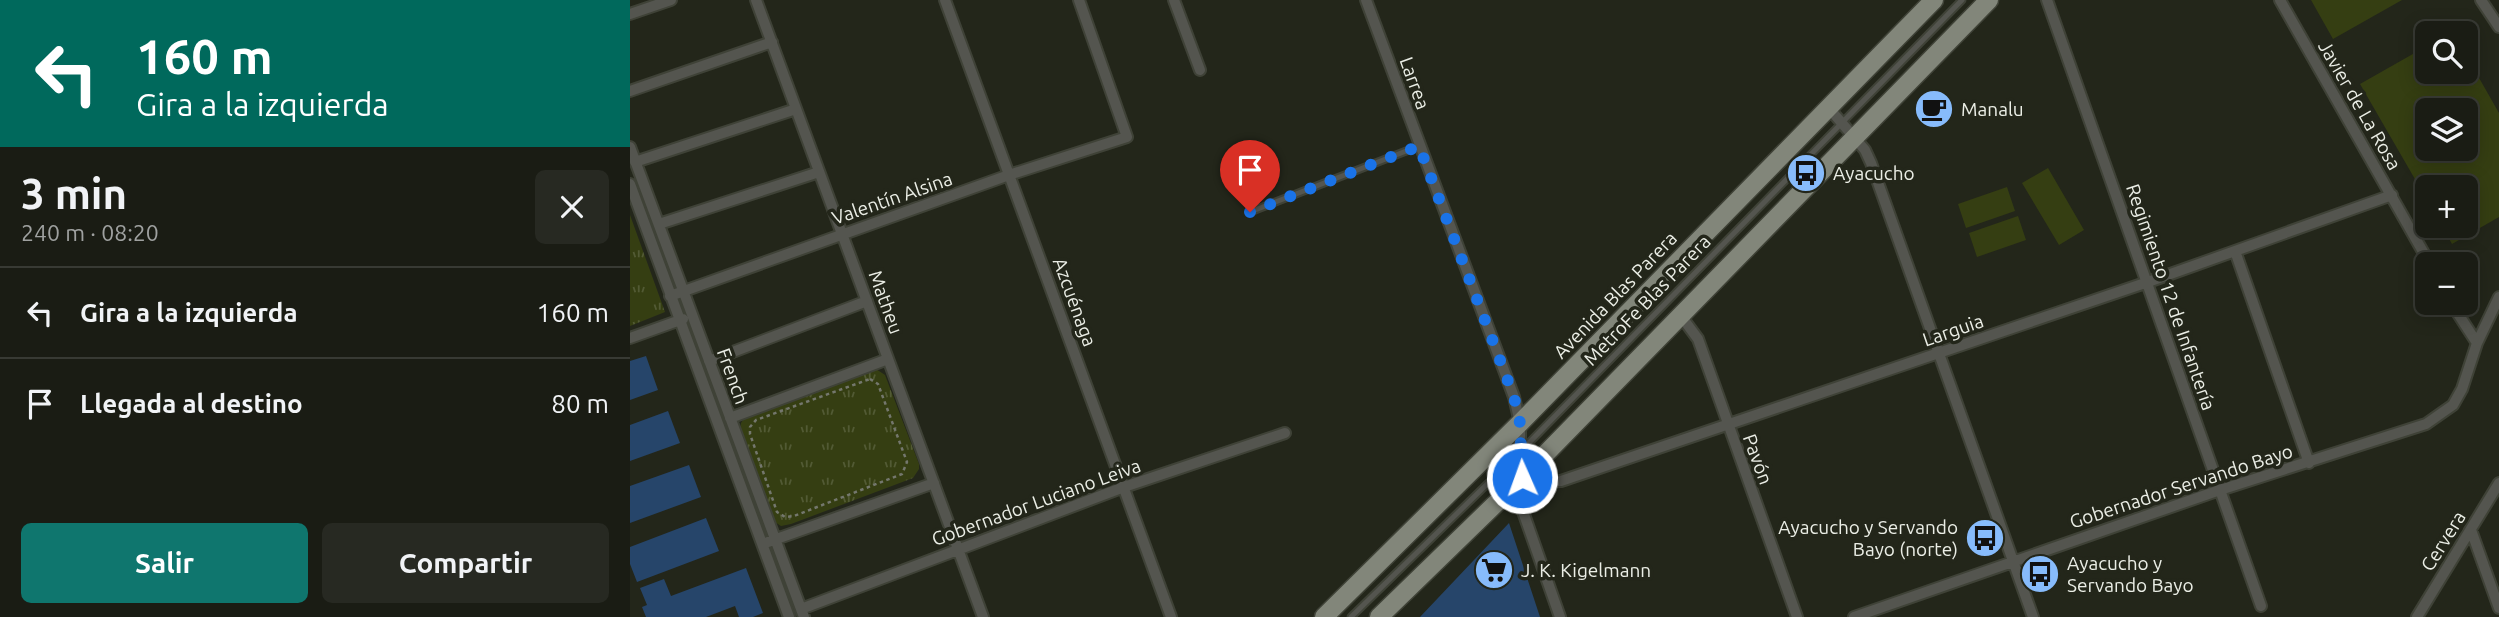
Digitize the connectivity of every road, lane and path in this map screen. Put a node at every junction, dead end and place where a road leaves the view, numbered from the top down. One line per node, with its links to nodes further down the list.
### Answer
1 (671, 0): 13 (street)
2 (756, 0): 15 (street, Matheu)
3 (944, 0): 26 (street, Azcuénaga)
4 (1079, 0): 26 (street, Valentín Alsina)
5 (1174, 0): 16 (street)
6 (1366, 0): 22 (street, Larrea)
7 (1934, 0): 18 (main road, Avenida Blas Parera)
8 (1962, 0): 20 (lane, MetroFe Blas Parera)
9 (1989, 0): 21 (main road)
10 (2047, 0): 34 (street, Regimiento 12 de Infantería)
11 (2280, 0): 28 (street, Javier de La Rosa)
12 (2481, 0): 14 (street)
13 (630, 14)
14 (2499, 27)
15 (772, 42): 17 (street); 19 (street, Matheu)
16 (1200, 70)
17 (630, 91)
18 (1828, 107): 20 (street); 49 (main road, Avenida Blas Parera)
19 (796, 109): 24 (street); 25 (street, Matheu)
20 (1843, 122): 21 (street); 52 (lane, MetroFe Blas Parera)
21 (1855, 138): 41 (main road); 45 (street)
22 (1419, 146): 29 (lane); 49 (street, Larrea)
23 (630, 147): 24 (street, French)
24 (635, 162): 30 (street, French)
25 (820, 172): 30 (street); 31 (street, Matheu)
26 (1009, 175): 31 (street, Valentín Alsina); 57 (street, Azcuénaga)
27 (630, 184): 36 (street, French)
28 (2392, 194): 32 (street, Larguia); 33 (street, Javier de La Rosa)
29 (1250, 212)
30 (659, 224): 35 (street, French)
31 (842, 234): 35 (street, Valentín Alsina); 38 (street, Matheu)
32 (2235, 251): 34 (street, Larguia); 53 (street)
33 (2423, 252)
34 (2148, 282): 45 (street, Larguia); 58 (street, Regimiento 12 de Infantería)
35 (683, 291): 36 (street, Valentín Alsina); 40 (street, French)
36 (670, 296): 42 (street, French)
37 (2499, 298): 44 (street, Gobernador Servando Bayo)
38 (867, 301): 46 (street, Matheu); 47 (street)
39 (2460, 315): 44 (street)
40 (692, 316): 42 (street); 47 (street, French)
41 (1681, 316): 50 (street, Pavón); 54 (main road)
42 (679, 321): 43 (street); 62 (street, French)
43 (630, 338)
44 (2477, 343): 53 (street, Gobernador Servando Bayo)
45 (1940, 353): 50 (street, Larguia); 64 (street)
46 (888, 359): 48 (street); 56 (street, Matheu)
47 (709, 361): 48 (street, French)
48 (730, 418): 61 (street, French)
49 (1520, 423): 52 (street, Larrea); 71 (main road, Avenida Blas Parera)
50 (1727, 424): 54 (street, Larguia); 75 (street, Pavón)
51 (1285, 433): 57 (street, Gobernador Luciano Leiva)
52 (1521, 451): 54 (street, Larrea); 72 (lane, MetroFe Blas Parera)
53 (2309, 463): 58 (street, Gobernador Servando Bayo)
54 (1522, 478): 73 (main road); 74 (street, Larrea)
55 (2499, 482): 60 (street, Cervera)
56 (934, 483): 61 (street); 63 (street, Matheu)
57 (1124, 486): 63 (street, Gobernador Luciano Leiva); 70 (street, Azcuénaga)
58 (2220, 490): 64 (street, Gobernador Servando Bayo); 65 (street, Regimiento 12 de Infantería)
59 (794, 516): 59 (path)
60 (2471, 530): 66 (street); 78 (street, Cervera)
61 (775, 540): 62 (street); 67 (street, French)
62 (762, 544): 69 (street, French)
63 (958, 550): 67 (street, Gobernador Luciano Leiva); 68 (street, Matheu)
64 (2012, 561): 76 (street, Gobernador Servando Bayo); 77 (street)
65 (2261, 606)
66 (2499, 608)
67 (802, 613)
68 (981, 616)
69 (789, 617)
70 (1171, 617)
71 (1324, 617)
72 (1351, 617)
73 (1379, 617)
74 (1560, 617)
75 (1797, 617)
76 (1854, 617)
77 (2032, 617)
78 (2417, 617)

